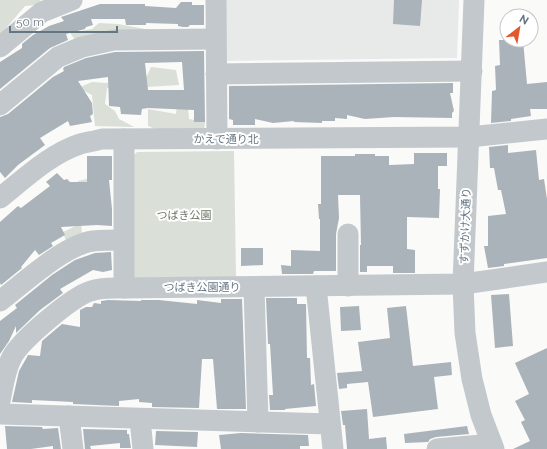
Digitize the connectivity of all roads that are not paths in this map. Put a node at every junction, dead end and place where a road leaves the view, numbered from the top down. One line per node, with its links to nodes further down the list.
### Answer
1 (72, 0): 5 (street)
2 (216, 0): 4 (street)
3 (474, 0): 6 (street, すずかけ大通り)
4 (216, 39): 7 (street); 8 (street)
5 (0, 47)
6 (472, 71): 7 (street); 10 (street, すずかけ大通り)
7 (216, 74): 12 (street)
8 (0, 105)
9 (547, 129): 10 (street, かえで通り北)
10 (469, 137): 12 (street, かえで通り北); 17 (street, すずかけ大通り)
11 (124, 139): 12 (street, かえで通り北); 13 (street, かえで通り北); 15 (street)
12 (217, 139)
13 (1, 196)
14 (348, 234): 19 (street)
15 (124, 240): 21 (street); 22 (street)
16 (547, 272): 17 (street, つばき公園通り)
17 (463, 284): 19 (street, つばき公園通り); 29 (street, すずかけ大通り)
18 (316, 286): 19 (street, つばき公園通り); 20 (street, つばき公園通り); 28 (street)
19 (348, 286)
20 (254, 287): 21 (street, つばき公園通り); 27 (street)
21 (124, 288): 23 (street, つばき公園通り)
22 (0, 301)
23 (0, 401)
24 (0, 414): 25 (street)
25 (69, 416): 26 (street); 30 (street)
26 (140, 419): 27 (street); 31 (street)
27 (258, 422): 28 (street)
28 (330, 424): 32 (street)
29 (493, 447): 33 (street)
30 (72, 449)
31 (143, 449)
32 (333, 449)
33 (437, 449)

